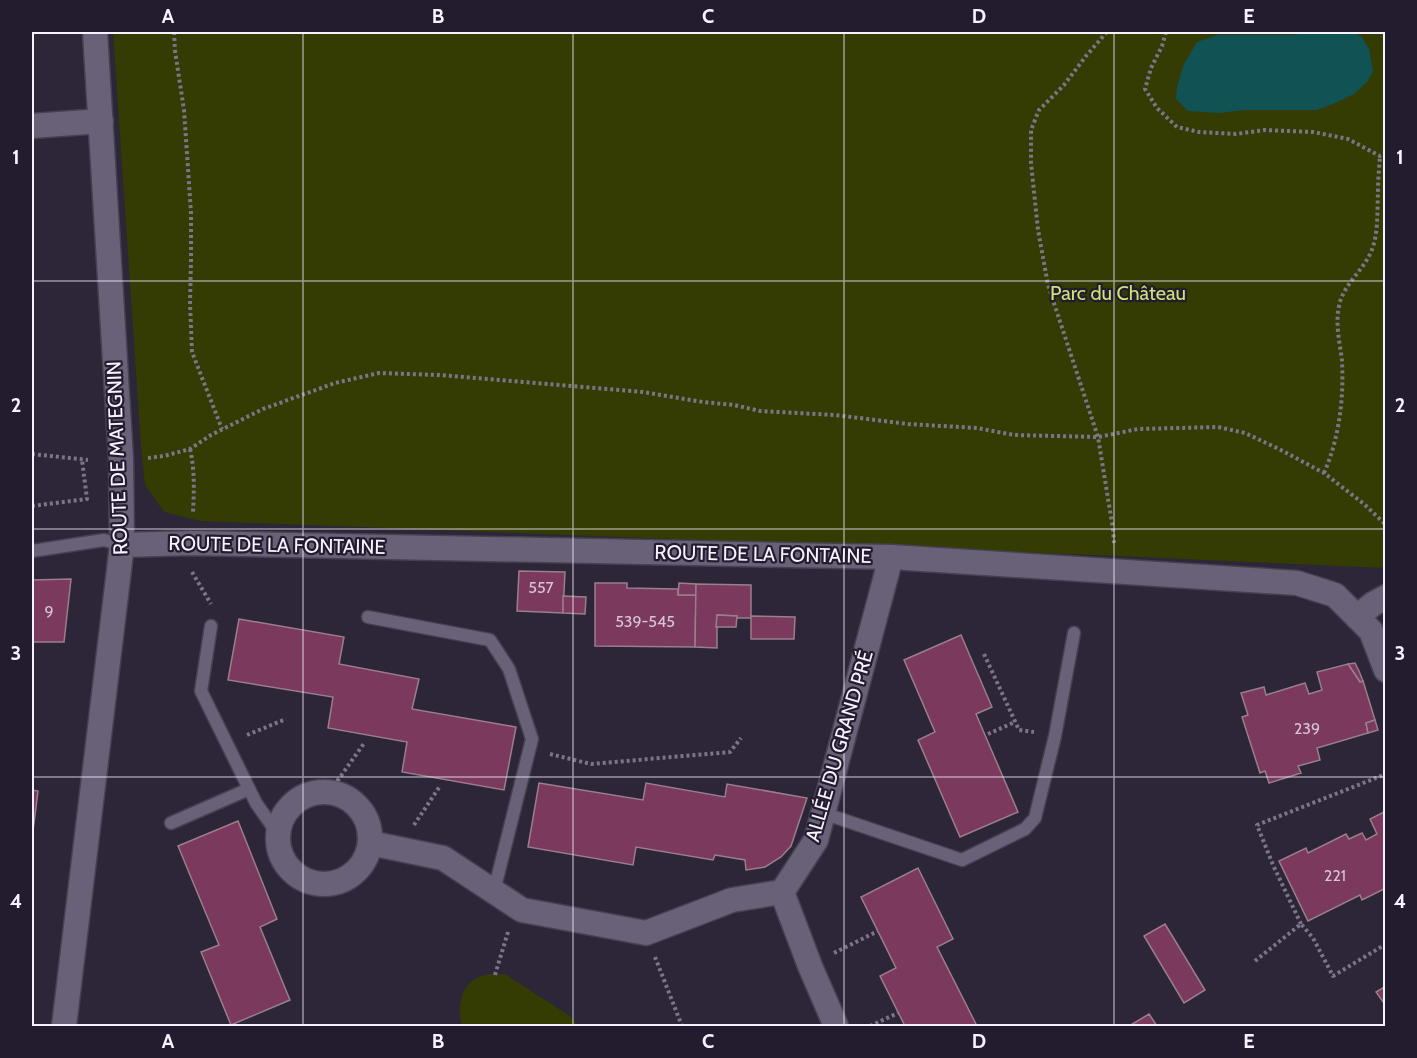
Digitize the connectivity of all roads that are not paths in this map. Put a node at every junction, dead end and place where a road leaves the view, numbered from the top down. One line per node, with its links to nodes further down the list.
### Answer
1 (95, 32): 2 (street, ROUTE DE MATEGNIN)
2 (101, 121): 3 (street); 4 (street, ROUTE DE MATEGNIN)
3 (32, 126)
4 (122, 545): 5 (lane); 6 (street, ROUTE DE LA FONTAINE); 20 (street, ROUTE DE MATEGNIN)
5 (32, 551)
6 (891, 557): 9 (street, ROUTE DE LA FONTAINE); 14 (street, ALLÉE DU GRAND PRÉ)
7 (1386, 597): 9 (street)
8 (368, 617): 18 (lane)
9 (1357, 617): 12 (street, ROUTE DE LA FONTAINE)
10 (211, 626): 13 (lane)
11 (1074, 633): 14 (lane)
12 (1386, 670)
13 (249, 789): 15 (lane); 16 (lane)
14 (823, 813): 19 (street, ALLÉE DU GRAND PRÉ)
15 (171, 823)
16 (278, 833): 17 (street); 17 (street)
17 (370, 843): 18 (street)
18 (494, 891): 19 (street)
19 (782, 892): 21 (street)
20 (64, 1026)
21 (836, 1026)

